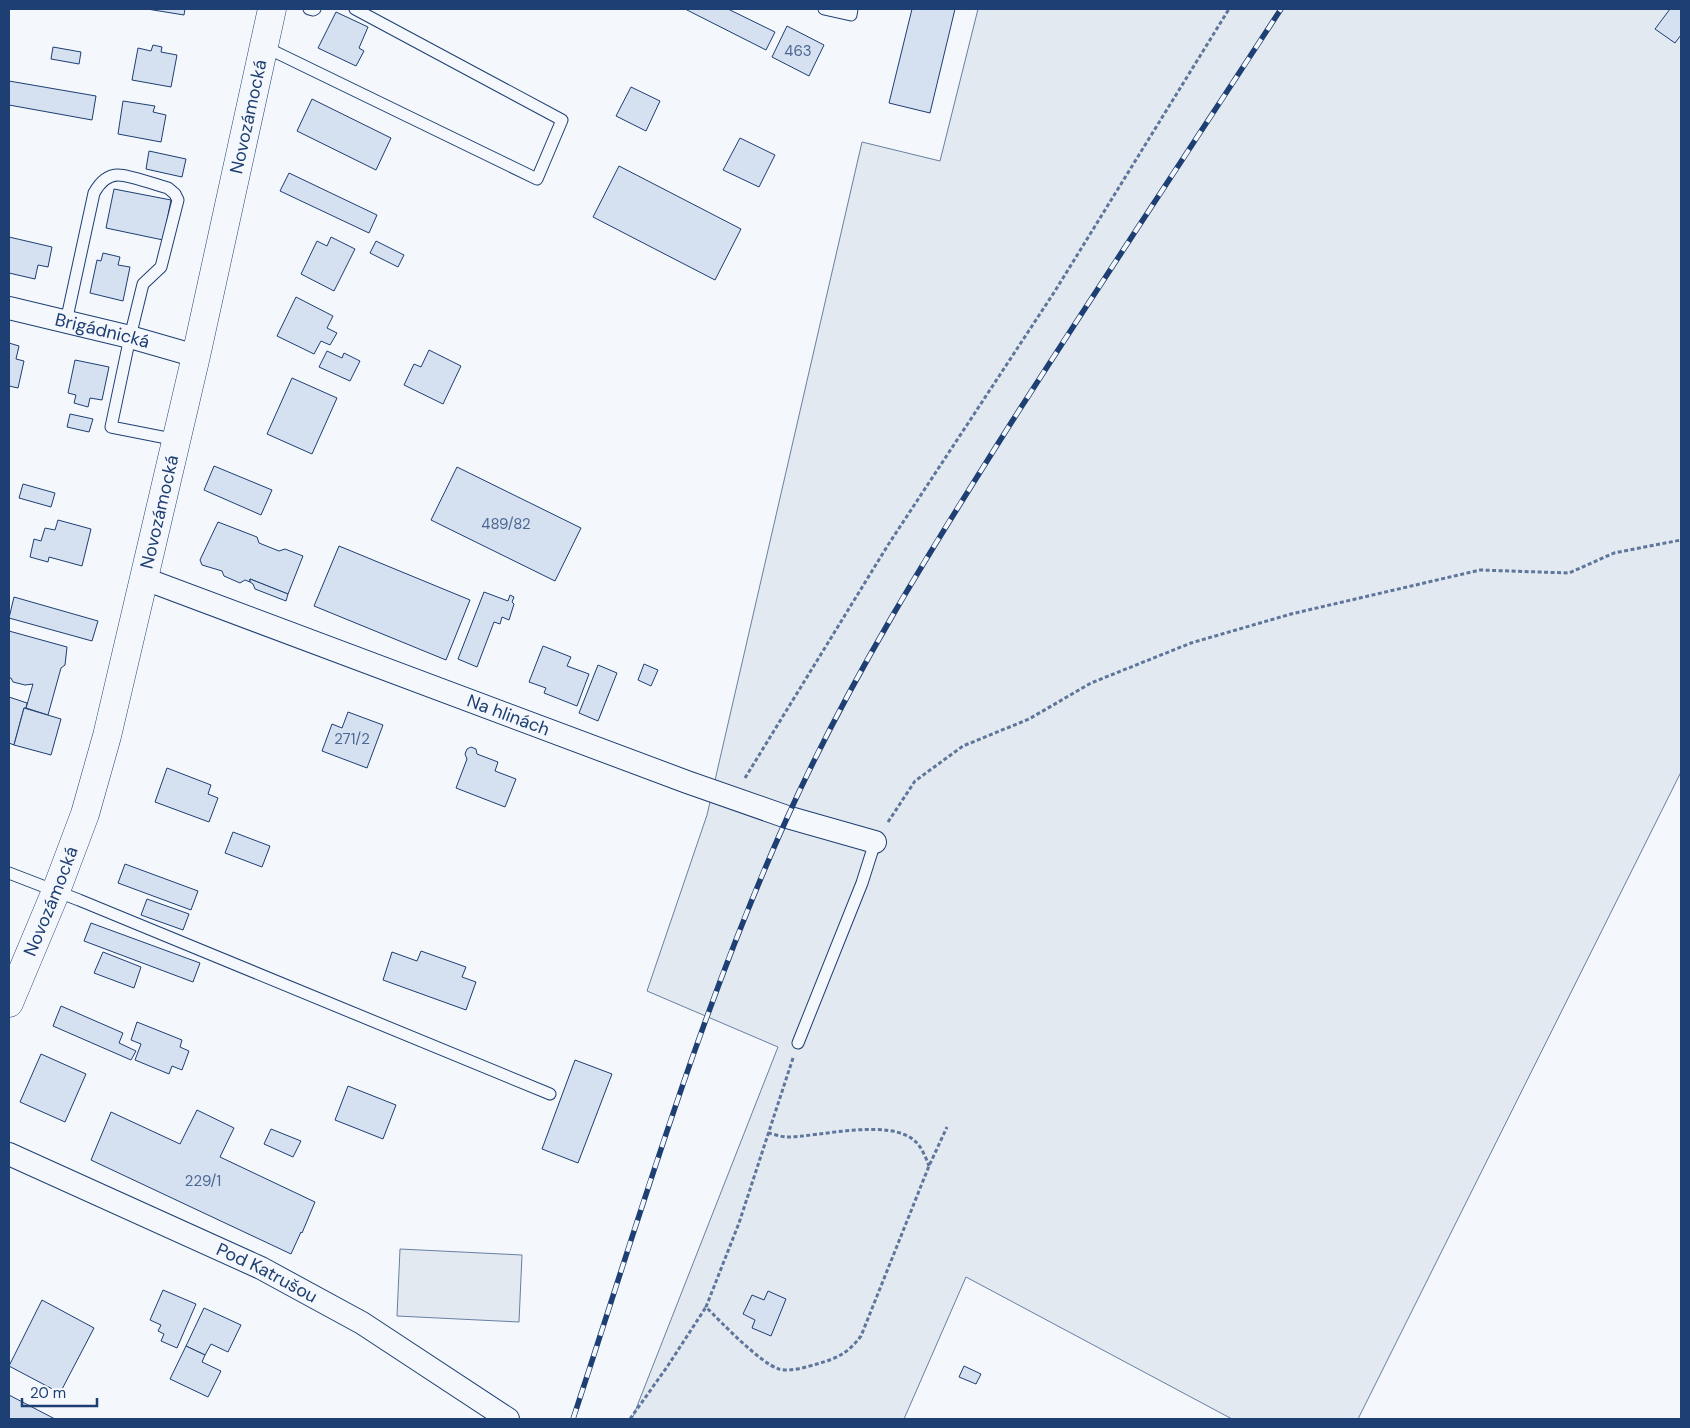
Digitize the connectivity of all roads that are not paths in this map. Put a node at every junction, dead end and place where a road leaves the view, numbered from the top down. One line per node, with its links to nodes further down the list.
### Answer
1 (272, 9): 7 (main road, Novozámocká)
2 (309, 9): 3 (lane)
3 (315, 9)
4 (355, 9): 7 (lane)
5 (824, 9): 6 (lane)
6 (852, 9)
7 (265, 47): 11 (main road, Novozámocká)
8 (9, 308): 9 (street, Brigádnická)
9 (66, 322): 10 (street, Brigádnická); 10 (lane)
10 (130, 337): 11 (street, Brigádnická); 12 (lane)
11 (196, 356): 12 (main road, Novozámocká)
12 (177, 440): 13 (main road, Novozámocká)
13 (145, 579): 14 (street, Na hlinách); 16 (main road, Novozámocká)
14 (875, 842): 19 (lane)
15 (9, 873): 16 (lane)
16 (56, 891): 17 (main road, Novozámocká); 20 (lane)
17 (15, 974): 18 (main road, Novozámocká)
18 (9, 1003)
19 (798, 1044)
20 (550, 1094)
21 (9, 1154): 22 (street, Pod Katrušou)
22 (508, 1419)

